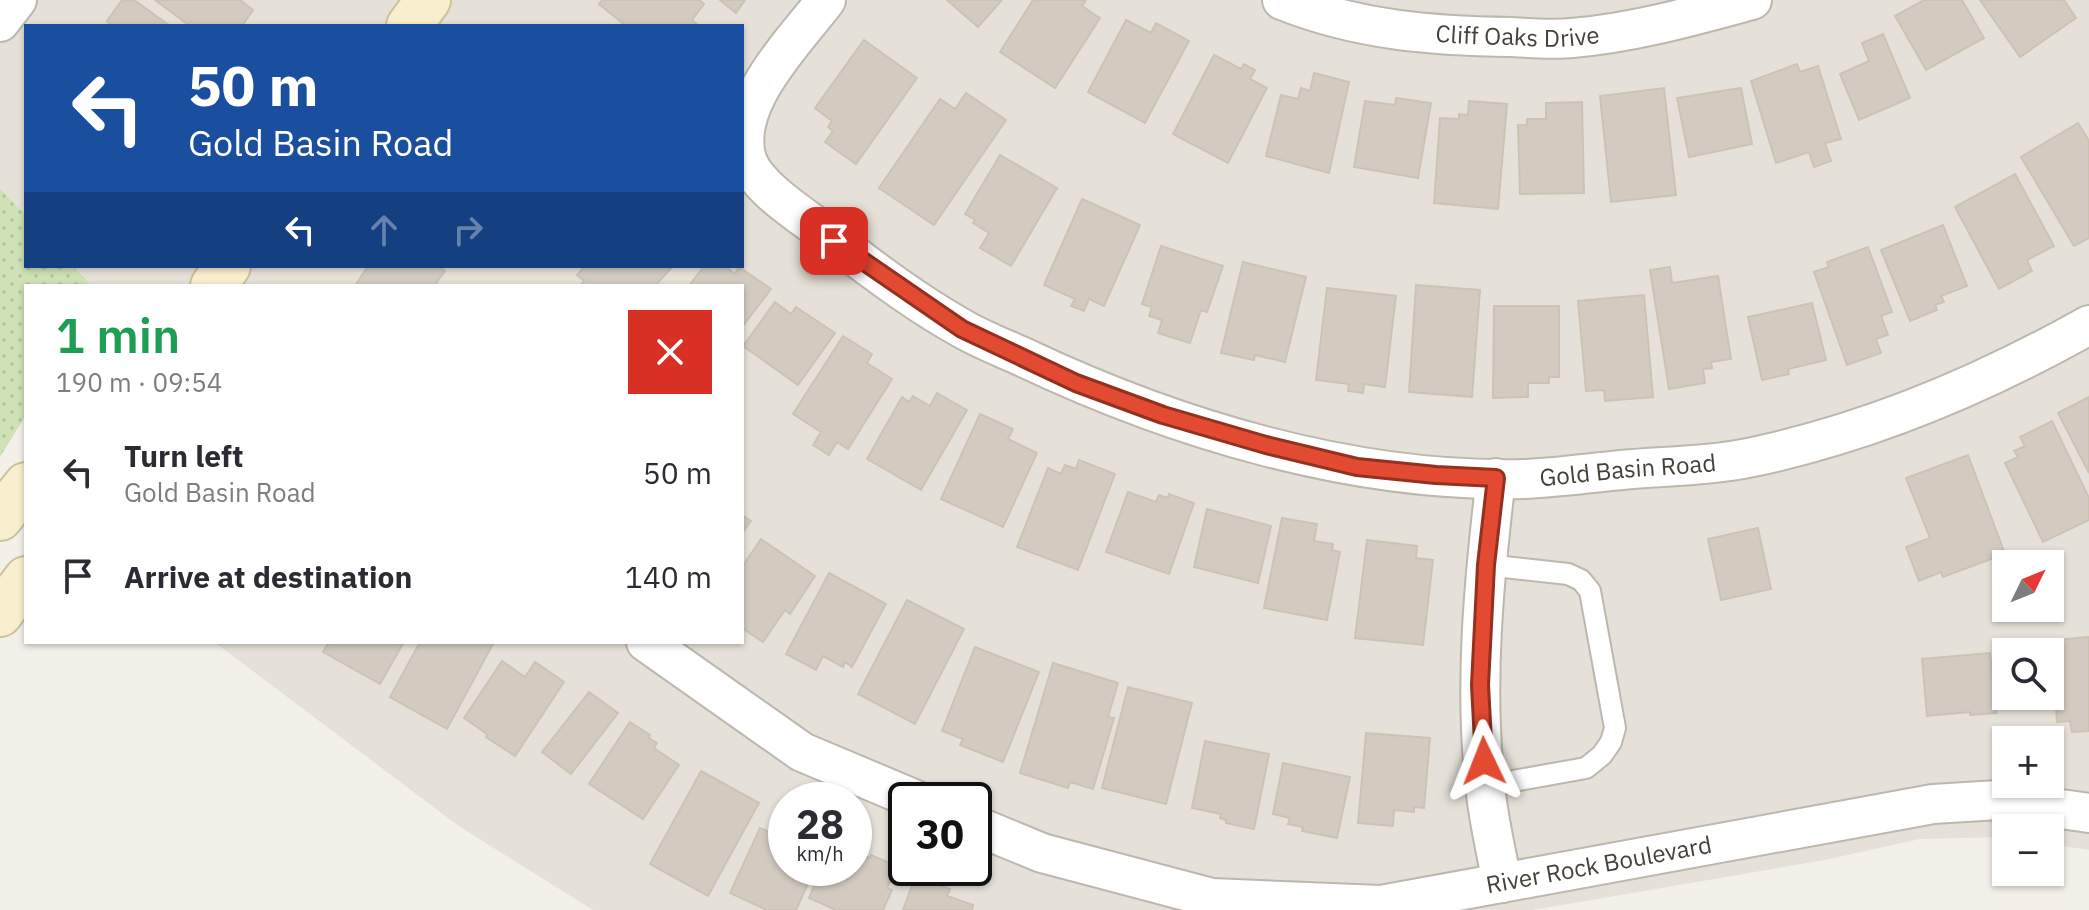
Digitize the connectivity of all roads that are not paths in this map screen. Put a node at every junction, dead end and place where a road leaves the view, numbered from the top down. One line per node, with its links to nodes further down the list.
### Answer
1 (17, 0): 6 (street)
2 (428, 0): 7 (street)
3 (826, 0): 9 (street, Gold Basin Road)
4 (1282, 0): 5 (street, Cliff Oaks Drive)
5 (1752, 0)
6 (0, 22)
7 (410, 24)
8 (2089, 325): 9 (street, Gold Basin Road)
9 (1496, 478): 12 (street)
10 (24, 488): 11 (street)
11 (0, 518)
12 (1486, 565): 16 (street); 16 (lane)
13 (24, 582): 14 (street)
14 (0, 614)
15 (649, 644): 17 (street)
16 (1485, 786): 20 (street)
17 (888, 788)
18 (2089, 813): 20 (street, River Rock Boulevard)
19 (992, 832): 20 (street, River Rock Boulevard)
20 (1502, 883)

